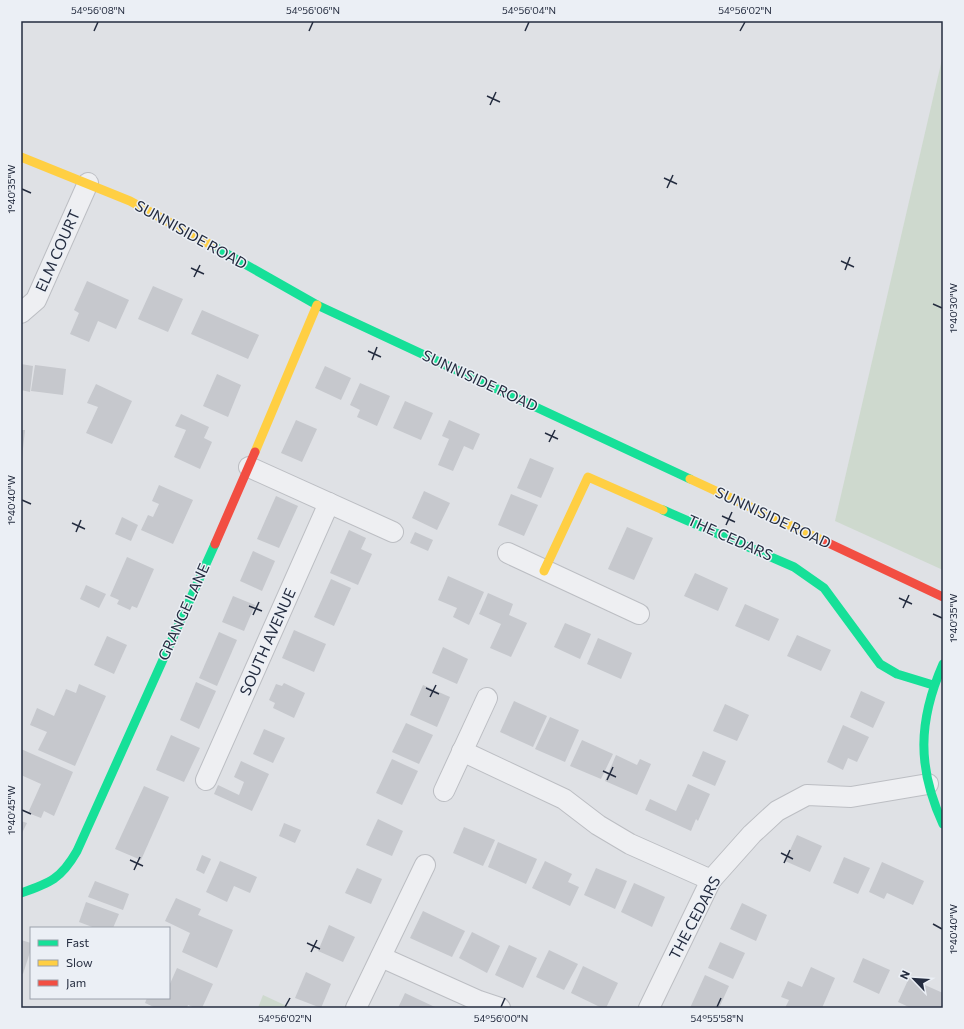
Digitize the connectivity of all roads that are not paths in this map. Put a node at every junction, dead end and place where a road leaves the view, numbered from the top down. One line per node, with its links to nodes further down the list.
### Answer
1 (21, 157): 2 (street, SUNNISIDE ROAD)
2 (88, 183): 3 (street, SUNNISIDE ROAD); 4 (street, ELM COURT)
3 (317, 305): 5 (street, GRANGE LANE); 10 (street, SUNNISIDE ROAD)
4 (21, 313)
5 (250, 467): 6 (street); 22 (street, GRANGE LANE)
6 (329, 503): 7 (street); 16 (street, SOUTH AVENUE)
7 (393, 532)
8 (508, 553): 9 (street)
9 (544, 571): 11 (street); 13 (street, THE CEDARS)
10 (943, 597)
11 (639, 614)
12 (943, 664): 13 (street)
13 (933, 685): 17 (street)
14 (487, 698): 15 (street)
15 (462, 751): 18 (street); 21 (street)
16 (206, 780)
17 (928, 784): 19 (street); 21 (street, THE CEDARS)
18 (444, 791)
19 (943, 824)
20 (425, 865): 23 (street)
21 (711, 880): 26 (street, THE CEDARS)
22 (21, 893)
23 (381, 957): 24 (street); 25 (street)
24 (356, 1008)
25 (500, 1008)
26 (649, 1008)

